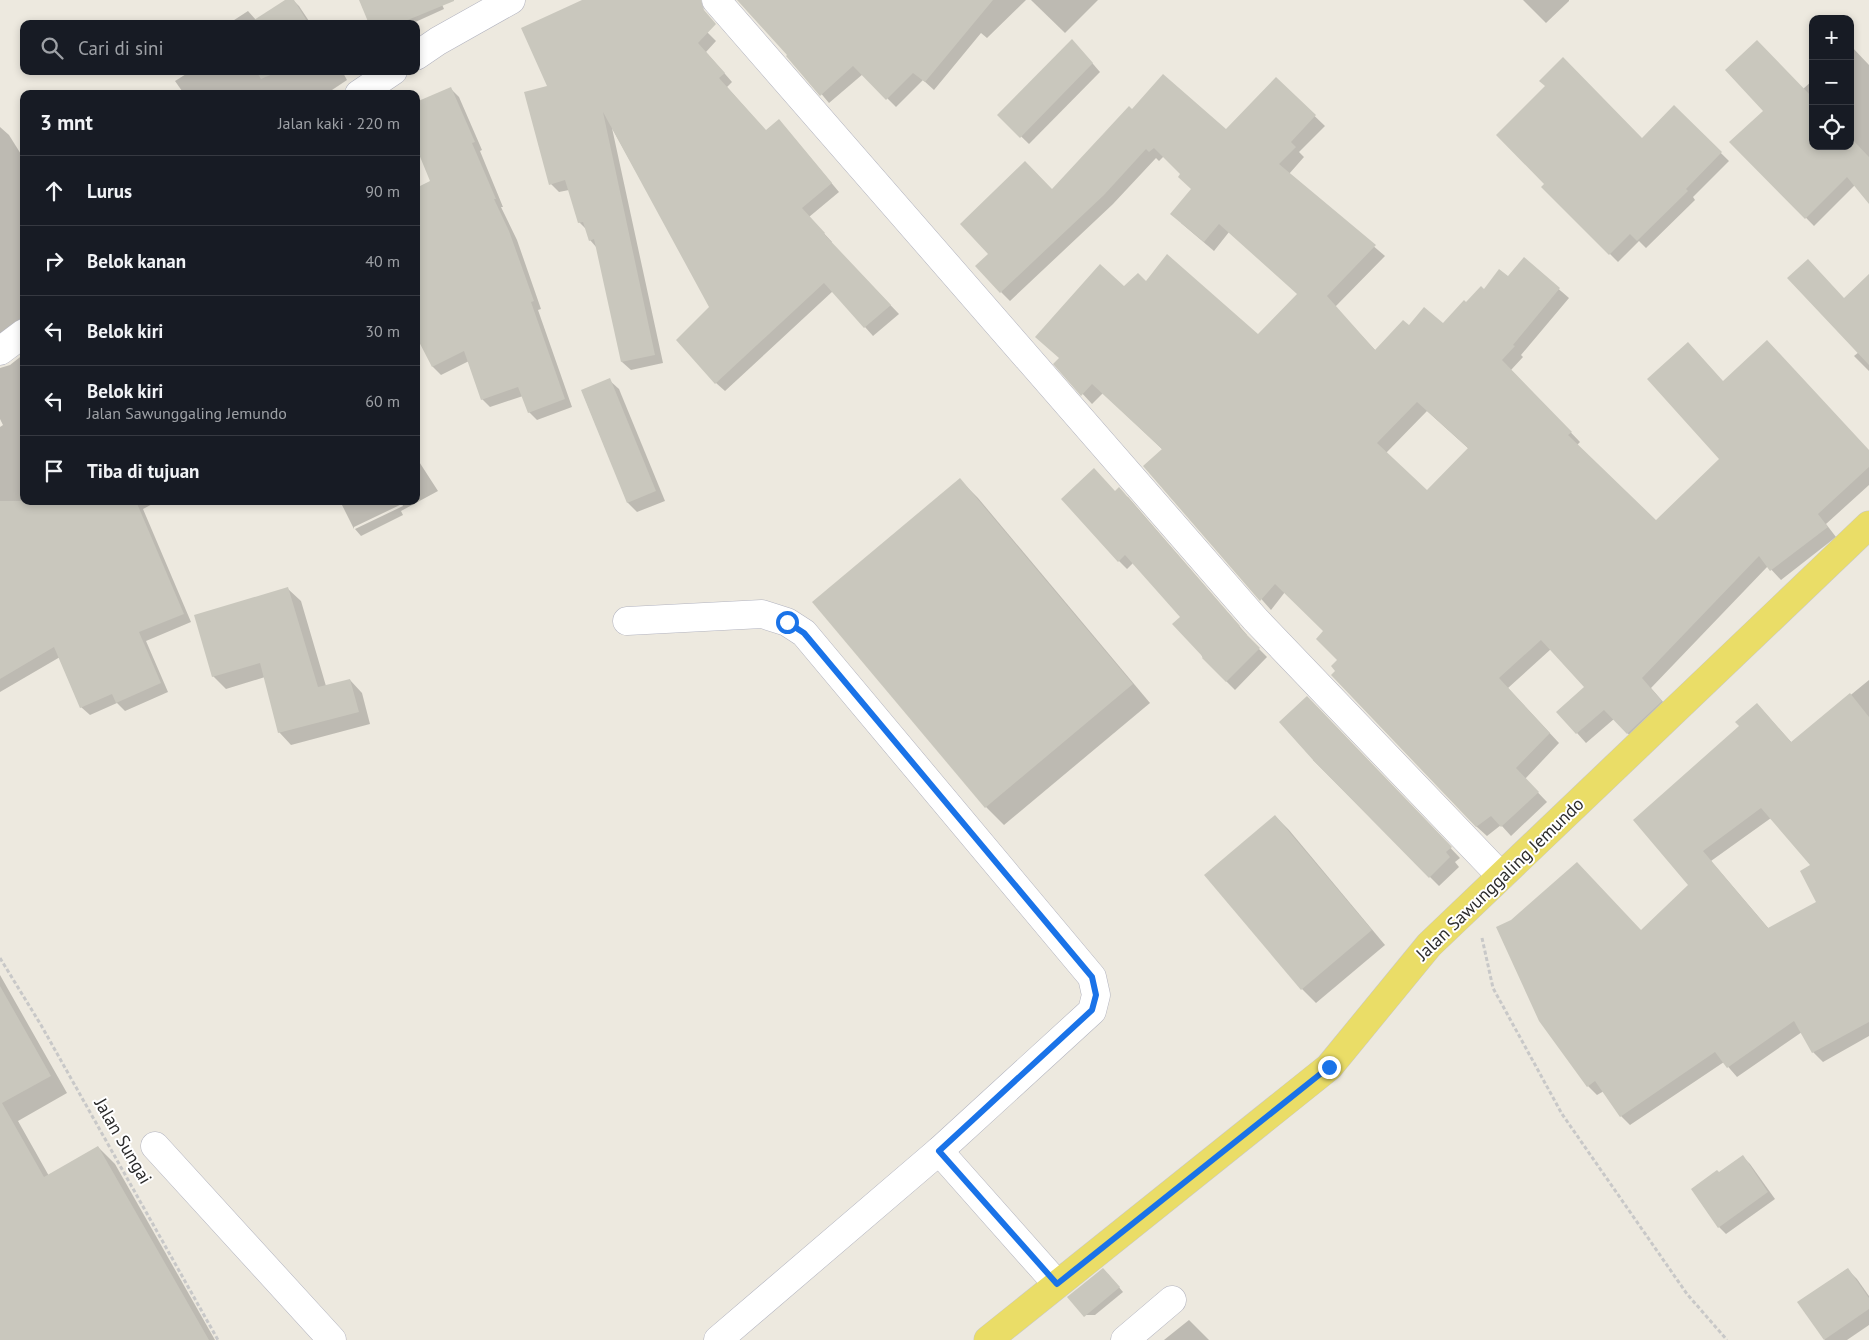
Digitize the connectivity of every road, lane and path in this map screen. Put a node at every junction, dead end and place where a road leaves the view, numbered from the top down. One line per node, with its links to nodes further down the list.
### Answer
1 (511, 0): 3 (street)
2 (716, 0): 10 (street)
3 (420, 53)
4 (387, 75): 5 (street)
5 (366, 90)
6 (20, 337): 7 (street)
7 (0, 351)
8 (1869, 525): 10 (main road, Jalan Sawunggaling Jemundo)
9 (628, 621): 14 (street)
10 (1501, 876): 11 (main road, Jalan Sawunggaling Jemundo)
11 (1474, 902): 15 (main road, Jalan Sawunggaling Jemundo); 22 (path)
12 (0, 958): 17 (path, Jalan Sungai)
13 (155, 1146): 18 (street)
14 (939, 1151): 15 (street); 19 (street)
15 (1057, 1284): 20 (main road, Jalan Sawunggaling Jemundo)
16 (1172, 1300): 21 (street)
17 (218, 1340)
18 (332, 1340)
19 (718, 1340)
20 (988, 1340)
21 (1125, 1340)
22 (1727, 1340)

